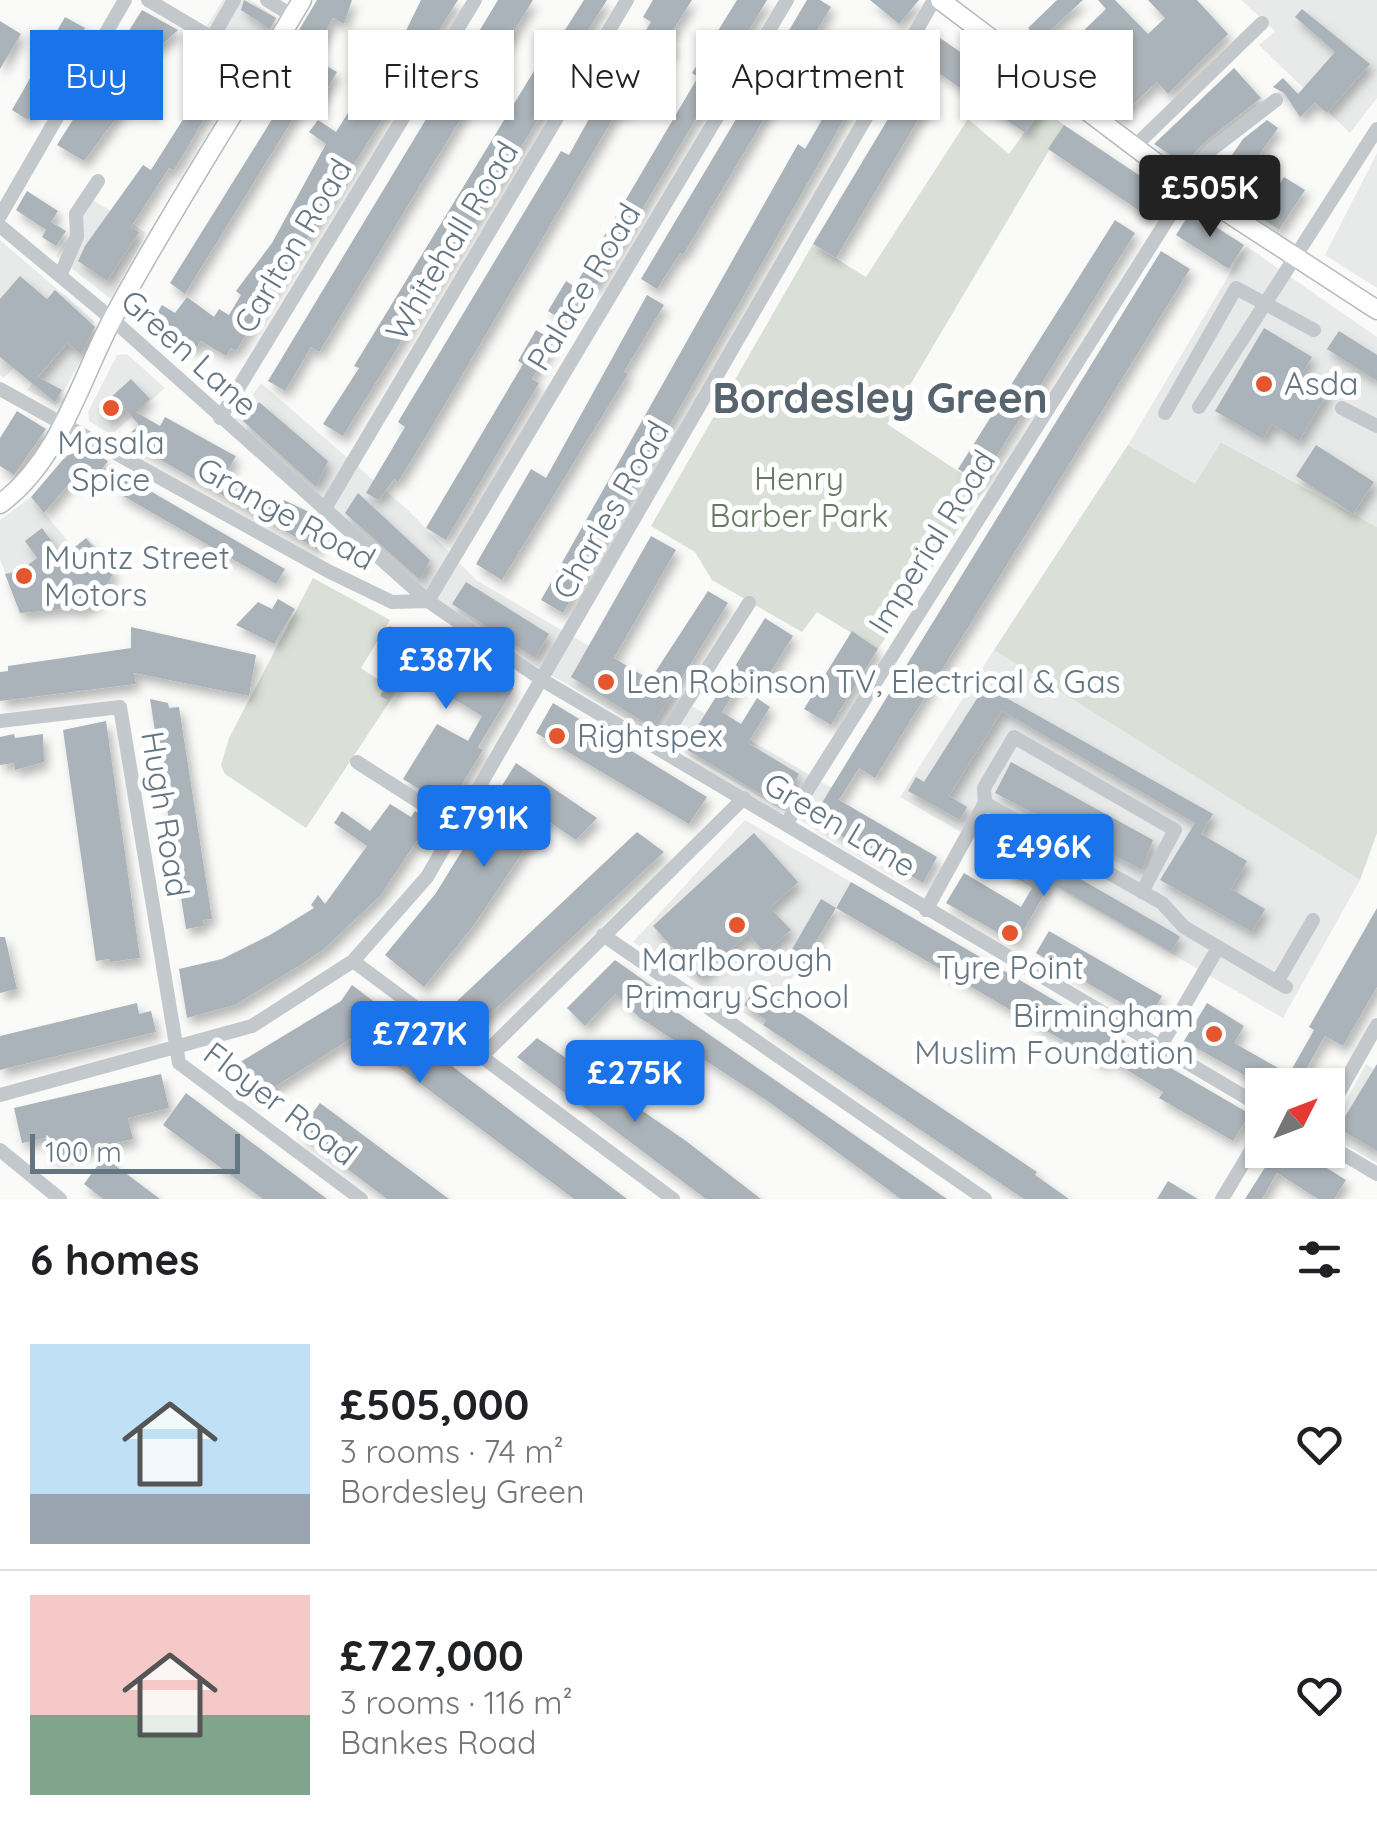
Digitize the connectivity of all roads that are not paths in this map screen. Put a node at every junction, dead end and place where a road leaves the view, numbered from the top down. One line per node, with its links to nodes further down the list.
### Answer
1 (148, 0): 2 (street)
2 (234, 0)
3 (267, 0): 9 (street)
4 (475, 0): 28 (street, Carlton Road)
5 (628, 0): 32 (street, Whitehall Road)
6 (787, 0): 33 (street, Palace Road)
7 (937, 0): 13 (main road); 35 (street, Charles Road)
8 (119, 2): 16 (street)
9 (298, 8): 22 (main road)
10 (1262, 23): 13 (street)
11 (1276, 100): 15 (street, Imperial Road)
12 (1377, 129): 18 (street)
13 (1133, 148): 15 (main road)
14 (98, 181): 19 (street)
15 (1185, 185): 18 (main road); 41 (street, Imperial Road)
16 (0, 216)
17 (0, 226): 19 (street, Green Lane)
18 (1296, 258): 20 (street); 21 (main road)
19 (60, 276): 22 (street, Green Lane)
20 (1266, 302): 23 (street); 25 (street); 27 (street)
21 (1377, 310)
22 (112, 319): 28 (street, Green Lane); 29 (main road)
23 (1314, 330)
24 (0, 388): 29 (street, Grange Road)
25 (1199, 407)
26 (1342, 408): 30 (street)
27 (1165, 412)
28 (220, 418): 32 (street, Green Lane)
29 (65, 424): 31 (main road); 33 (street, Grange Road)
30 (1377, 426)
31 (0, 504)
32 (324, 510): 33 (street, Green Lane)
33 (428, 601): 35 (street, Grange Road)
34 (749, 603): 37 (street)
35 (544, 681): 37 (street, Green Lane); 42 (street, Charles Road)
36 (0, 721): 51 (street, Hugh Road)
37 (658, 747): 39 (street, Green Lane)
38 (356, 762): 42 (street)
39 (744, 798): 41 (street, Green Lane); 46 (street)
40 (985, 804): 43 (street); 43 (street); 44 (street)
41 (786, 824): 44 (street, Green Lane)
42 (457, 826): 48 (street, Charles Road)
43 (1142, 892): 47 (street)
44 (926, 910): 50 (street, Green Lane)
45 (1313, 920): 47 (street)
46 (603, 935): 52 (street); 63 (street)
47 (1218, 948): 50 (street)
48 (352, 961): 51 (street, Charles Road); 52 (street)
49 (1377, 1026): 53 (street)
50 (1160, 1047): 55 (street, Green Lane)
51 (174, 1048): 54 (street, Charles Road); 61 (street, Floyer Road)
52 (480, 1058): 62 (street)
53 (1345, 1082)
54 (0, 1095)
55 (1245, 1097)
56 (0, 1150): 60 (street)
57 (1345, 1155): 59 (street)
58 (1245, 1160): 64 (street)
59 (1377, 1174)
60 (60, 1199)
61 (361, 1199)
62 (673, 1199)
63 (986, 1199)
64 (1222, 1199)

